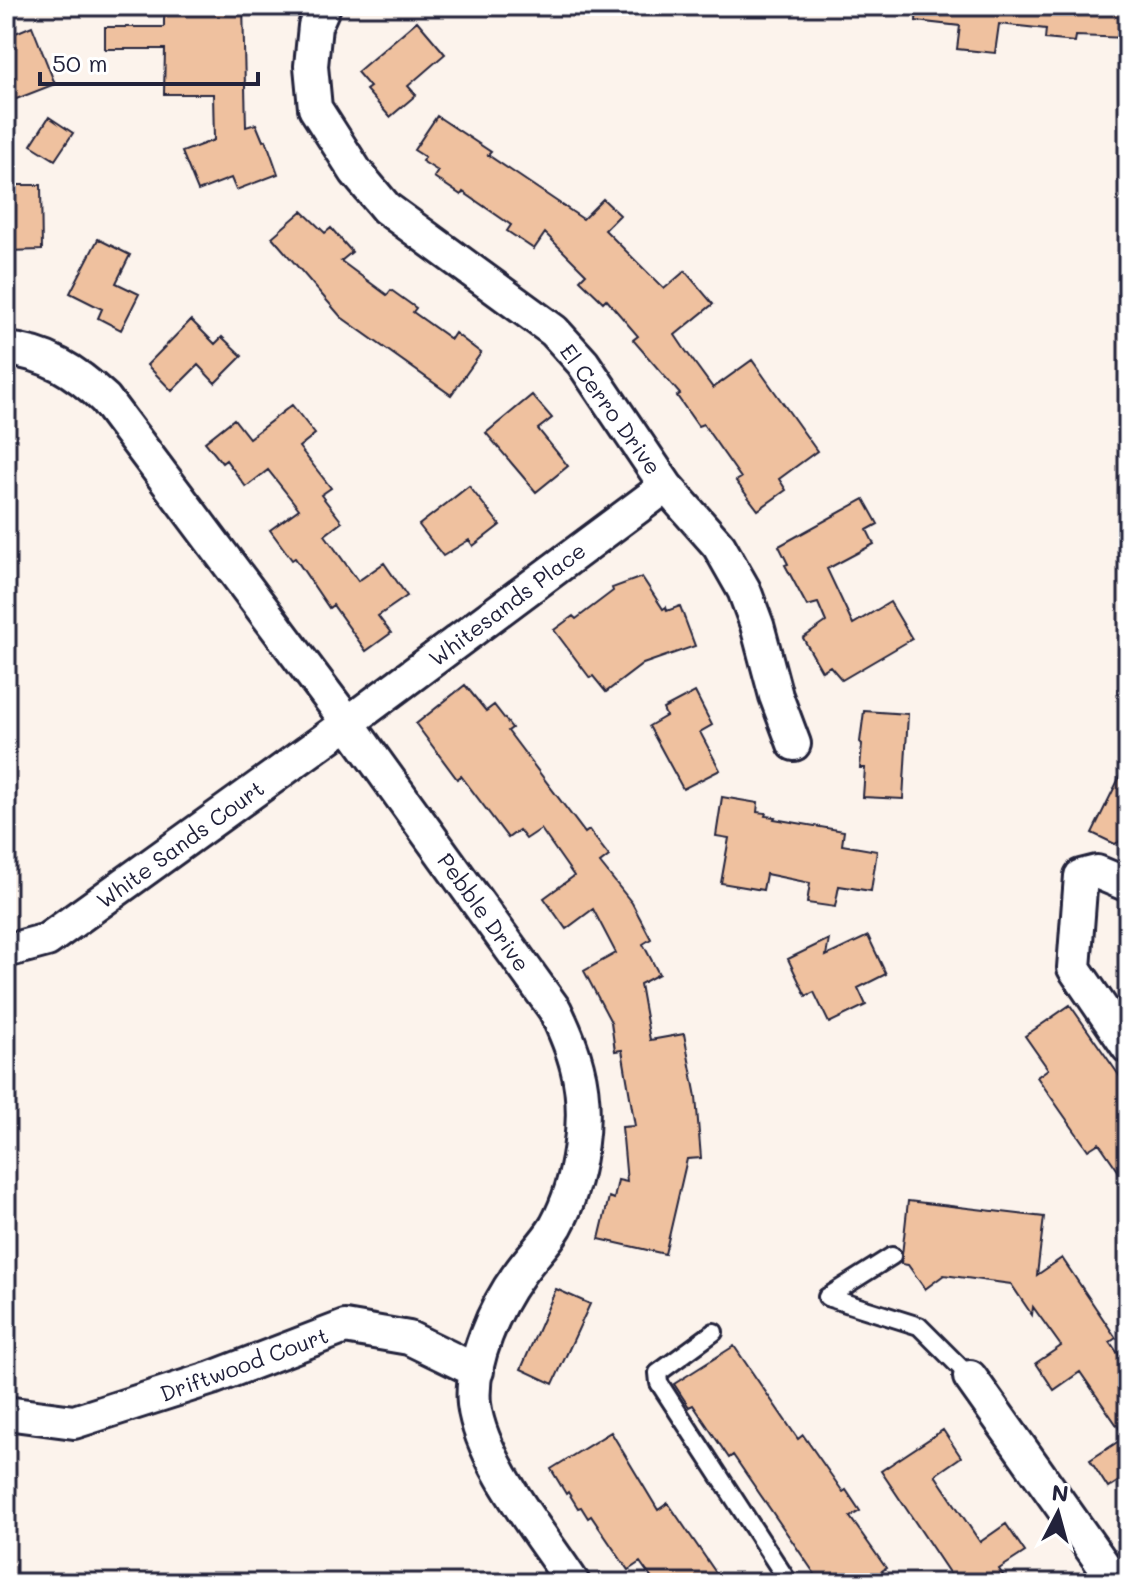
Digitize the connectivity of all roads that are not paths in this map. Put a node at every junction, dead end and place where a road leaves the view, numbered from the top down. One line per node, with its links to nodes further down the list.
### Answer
1 (324, 6): 3 (street, El Cerro Drive)
2 (6, 349): 4 (street, Pebble Drive)
3 (666, 486): 4 (street, Whitesands Place); 5 (street, El Cerro Drive)
4 (348, 723): 7 (street, White Sands Court); 11 (street, Pebble Drive)
5 (794, 744)
6 (1128, 885): 8 (street)
7 (6, 951)
8 (1128, 1047)
9 (892, 1256): 12 (lane)
10 (714, 1332): 15 (lane)
11 (477, 1371): 13 (street, Driftwood Court); 14 (street, Pebble Drive)
12 (970, 1377): 16 (street)
13 (6, 1413)
14 (573, 1583)
15 (789, 1583)
16 (1116, 1583)

